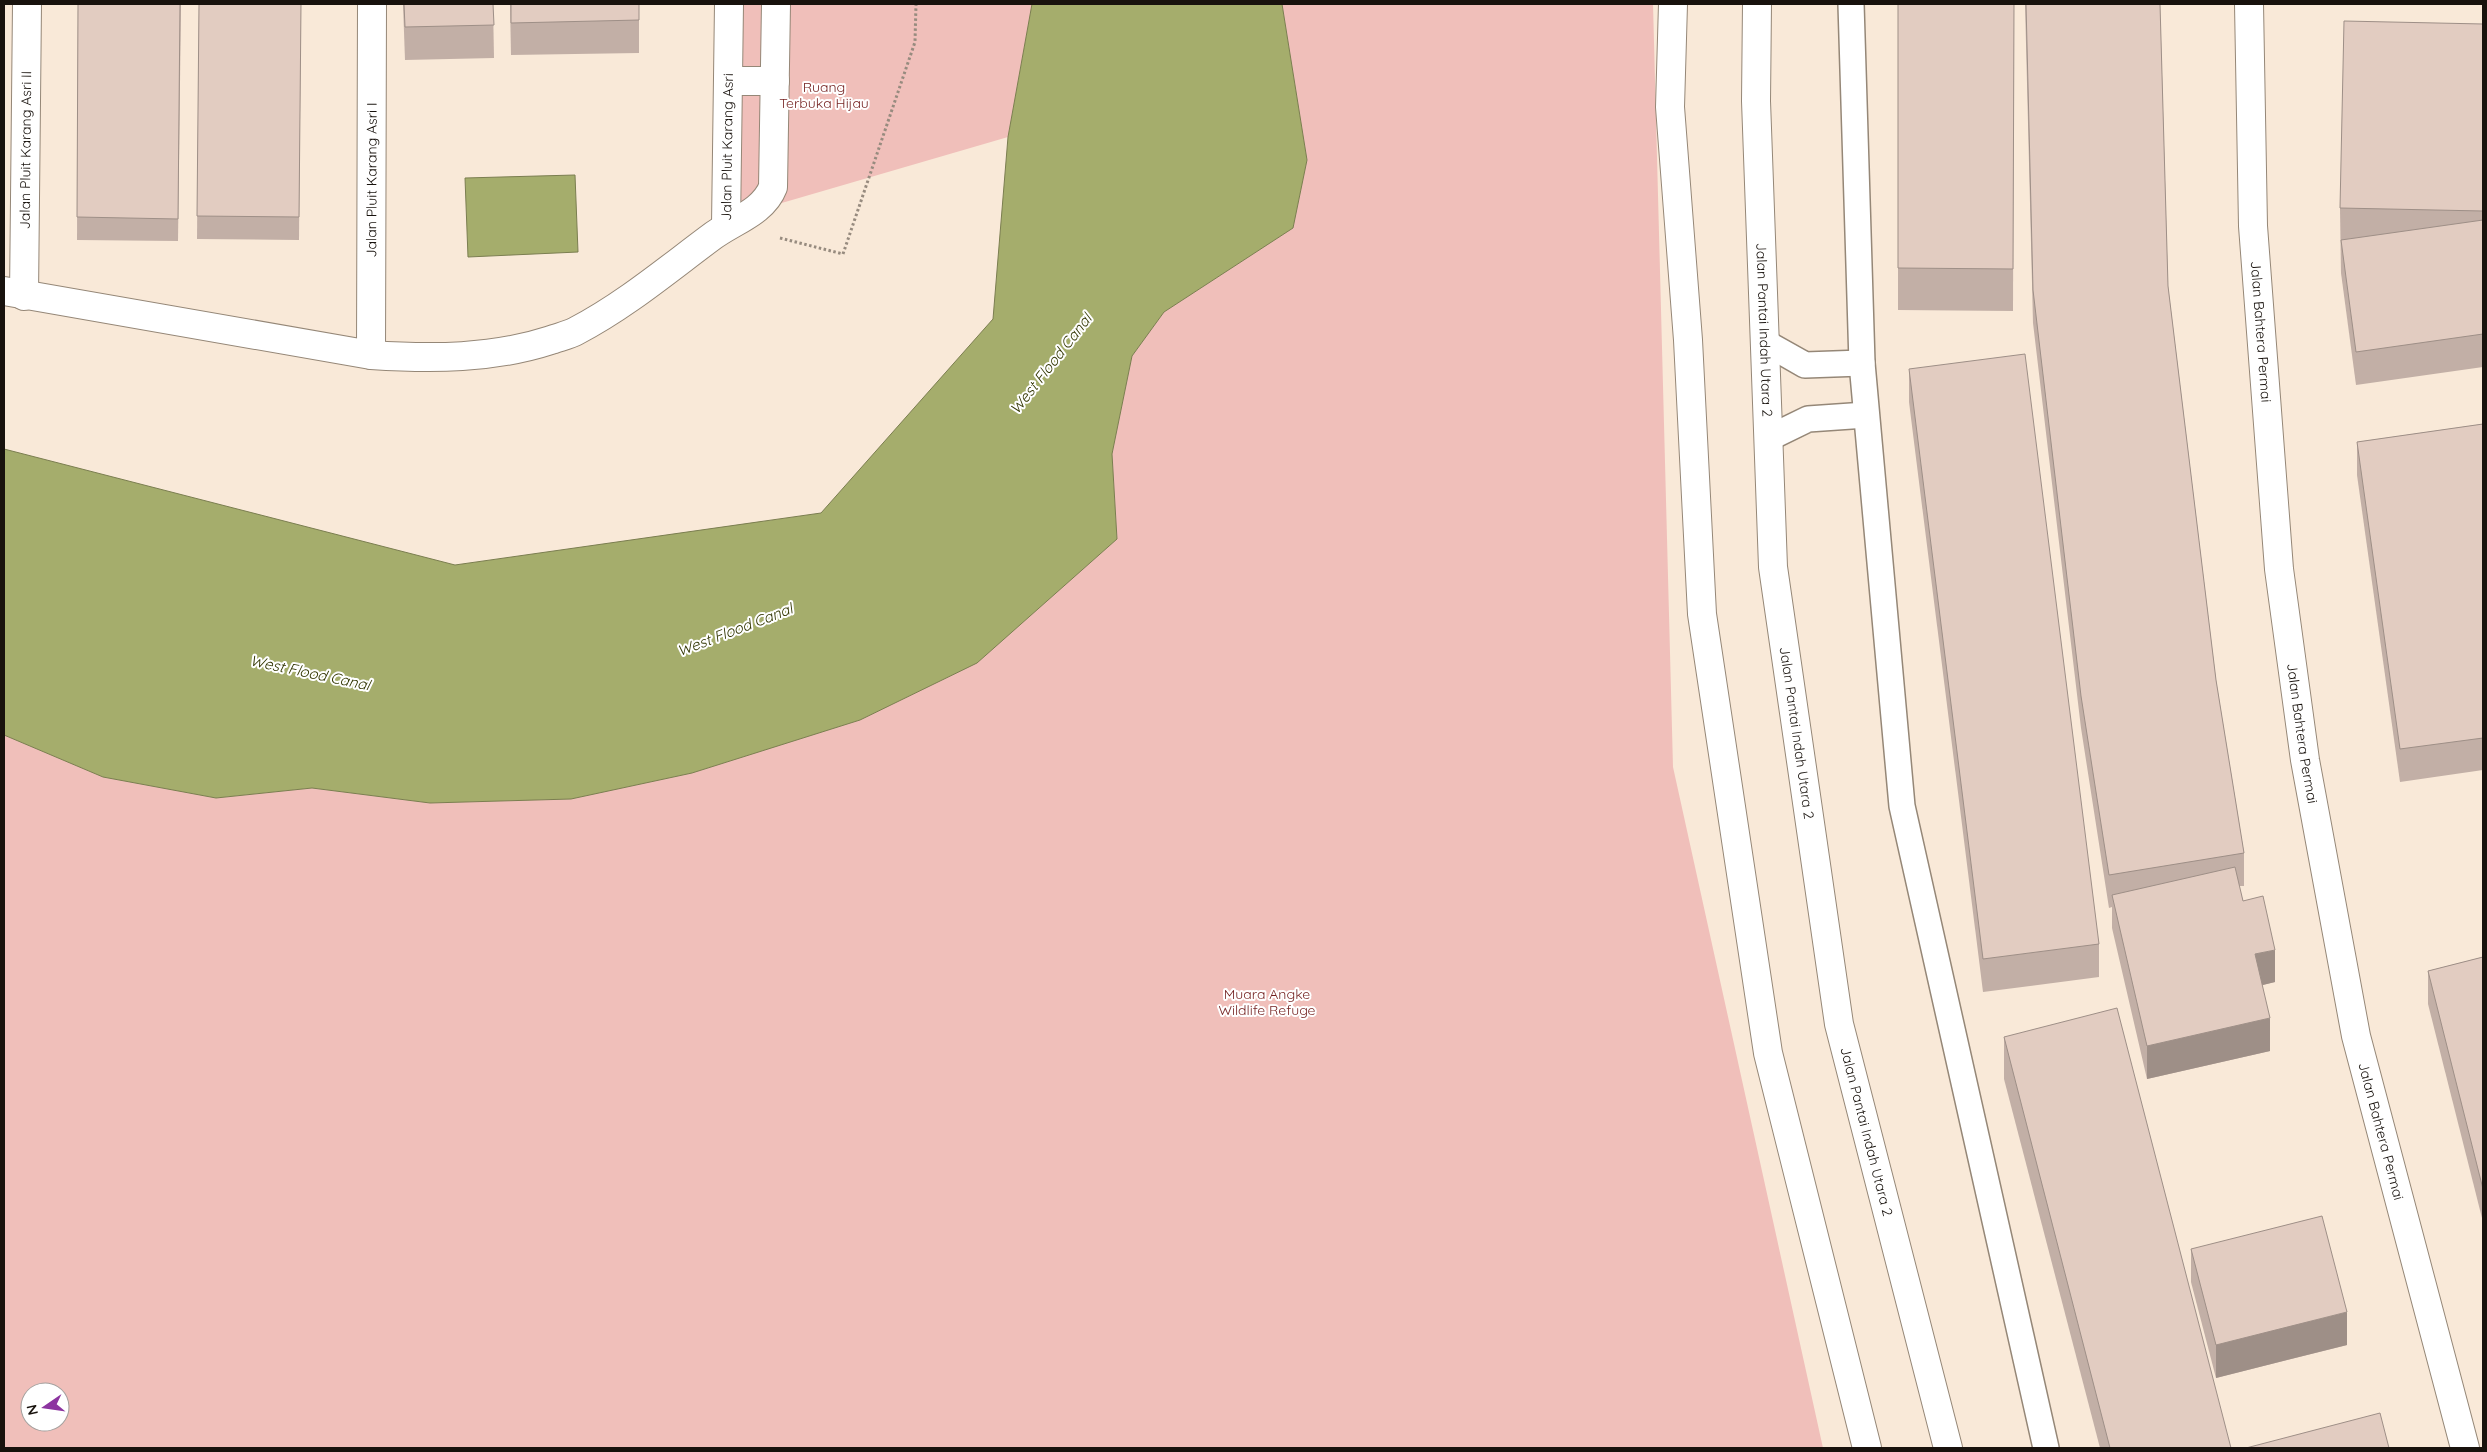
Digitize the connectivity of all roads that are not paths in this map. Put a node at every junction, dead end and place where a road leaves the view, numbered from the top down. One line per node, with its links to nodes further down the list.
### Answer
1 (27, 4): 12 (street, Jalan Pluit Karang Asri II)
2 (372, 4): 14 (street, Jalan Pluit Karang Asri I)
3 (729, 4): 9 (street, Jalan Pluit Karang Asri)
4 (776, 4): 10 (street, Jalan Pluit Karang Asri)
5 (1672, 4): 18 (street)
6 (1757, 4): 13 (street, Jalan Pantai Indah Utara 2)
7 (1851, 4): 15 (lane)
8 (2249, 4): 21 (street, Jalan Bahtera Permai)
9 (728, 81): 10 (street); 11 (street, Jalan Pluit Karang Asri)
10 (775, 81): 11 (street, Jalan Pluit Karang Asri)
11 (726, 225): 14 (street)
12 (14, 294): 14 (street)
13 (1766, 344): 15 (lane); 17 (street, Jalan Pantai Indah Utara 2)
14 (371, 355)
15 (1862, 363): 16 (lane)
16 (1866, 414): 17 (lane); 20 (lane)
17 (1769, 438): 19 (street, Jalan Pantai Indah Utara 2)
18 (1867, 1448)
19 (1948, 1448)
20 (2046, 1448)
21 (2465, 1448)

